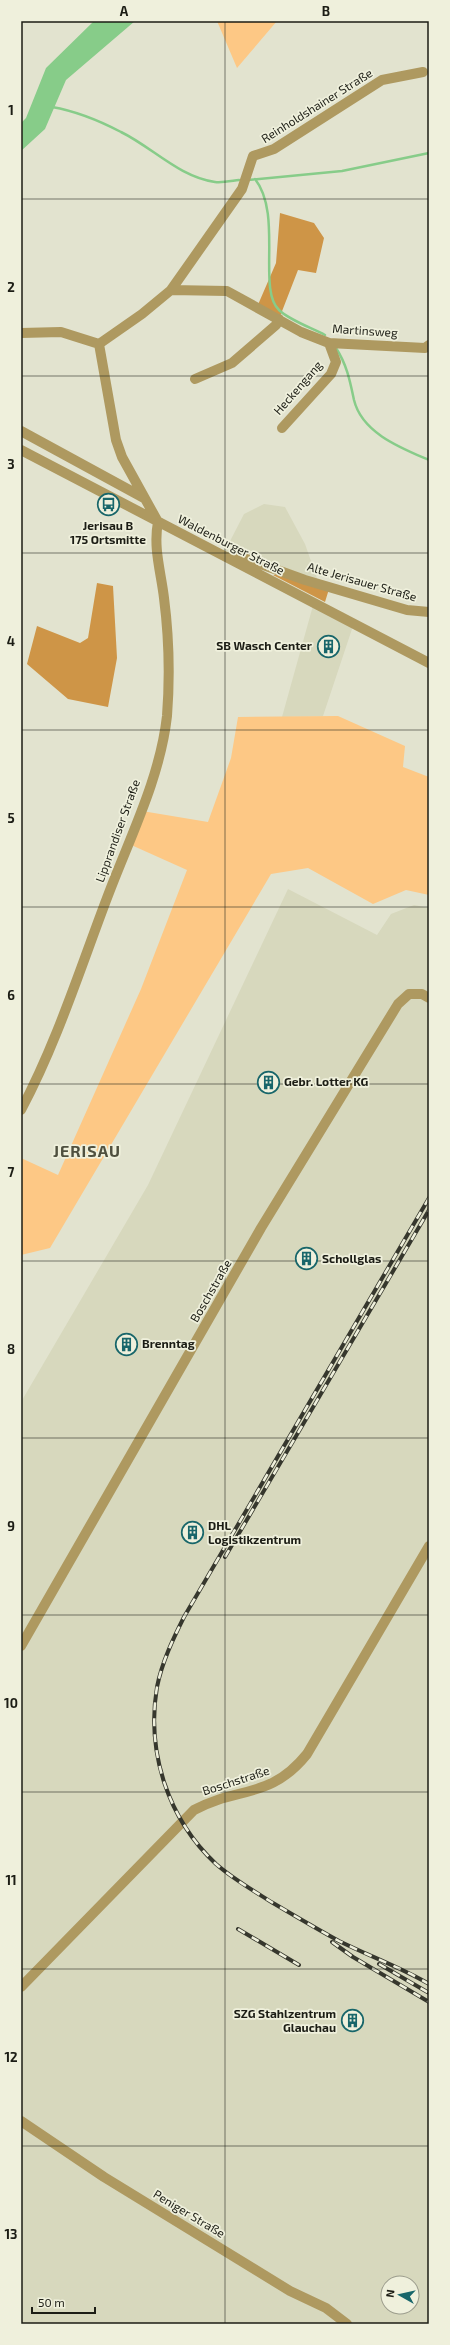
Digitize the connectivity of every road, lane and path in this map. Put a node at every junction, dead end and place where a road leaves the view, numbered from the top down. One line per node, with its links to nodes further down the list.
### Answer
1 (423, 72): 2 (street, Reinholdshainer Straße)
2 (171, 290): 3 (street, Martinsweg); 6 (street, Reinholdshainer Straße)
3 (279, 319): 5 (street, Martinsweg); 8 (street)
4 (21, 333): 6 (street)
5 (329, 343): 7 (street, Martinsweg); 9 (street, Heckengang)
6 (99, 344): 12 (street)
7 (429, 345)
8 (195, 379)
9 (282, 428)
10 (21, 431): 12 (street)
11 (21, 450): 13 (street, Waldenburger Straße)
12 (144, 498): 13 (street)
13 (158, 522): 14 (street, Waldenburger Straße); 18 (street, Lipprandiser Straße)
14 (220, 553): 15 (street, Alte Jerisauer Straße); 16 (street, Waldenburger Straße)
15 (429, 612)
16 (429, 663)
17 (429, 998): 20 (street, Boschstraße)
18 (21, 1110)
19 (429, 1546): 21 (street, Boschstraße)
20 (21, 1646)
21 (21, 1987)
22 (21, 2121): 23 (street, Peniger Straße)
23 (347, 2324)

